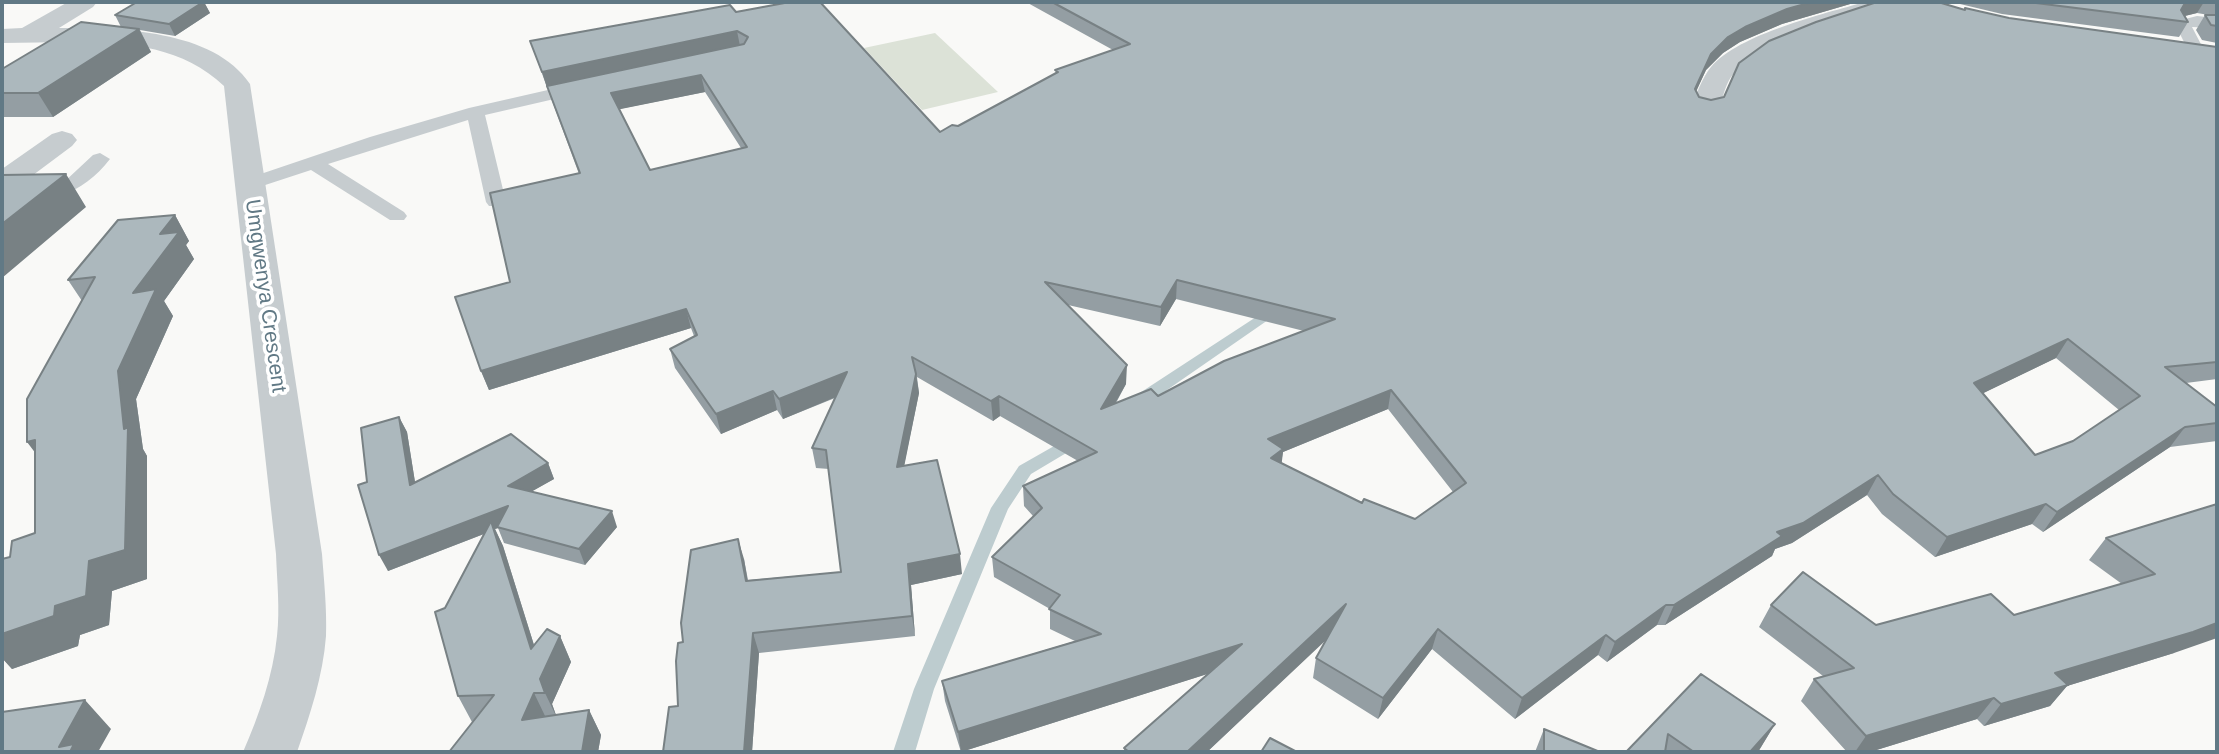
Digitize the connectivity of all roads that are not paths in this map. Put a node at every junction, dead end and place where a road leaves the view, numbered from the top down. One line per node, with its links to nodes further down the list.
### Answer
1 (85, 2): 4 (street)
2 (1889, 2): 8 (street)
3 (2217, 23): 6 (lane)
4 (10, 41): 14 (street, Umgwenya Crescent)
5 (2170, 47): 6 (street)
6 (2206, 52)
7 (606, 82): 9 (lane)
8 (1706, 106)
9 (475, 113): 12 (lane); 15 (lane)
10 (62, 140): 13 (street)
11 (100, 159): 16 (lane)
12 (313, 163): 14 (lane); 17 (lane)
13 (2, 183)
14 (250, 184): 18 (street, Umgwenya Crescent)
15 (496, 202)
16 (2, 203)
17 (397, 216)
18 (270, 752)

